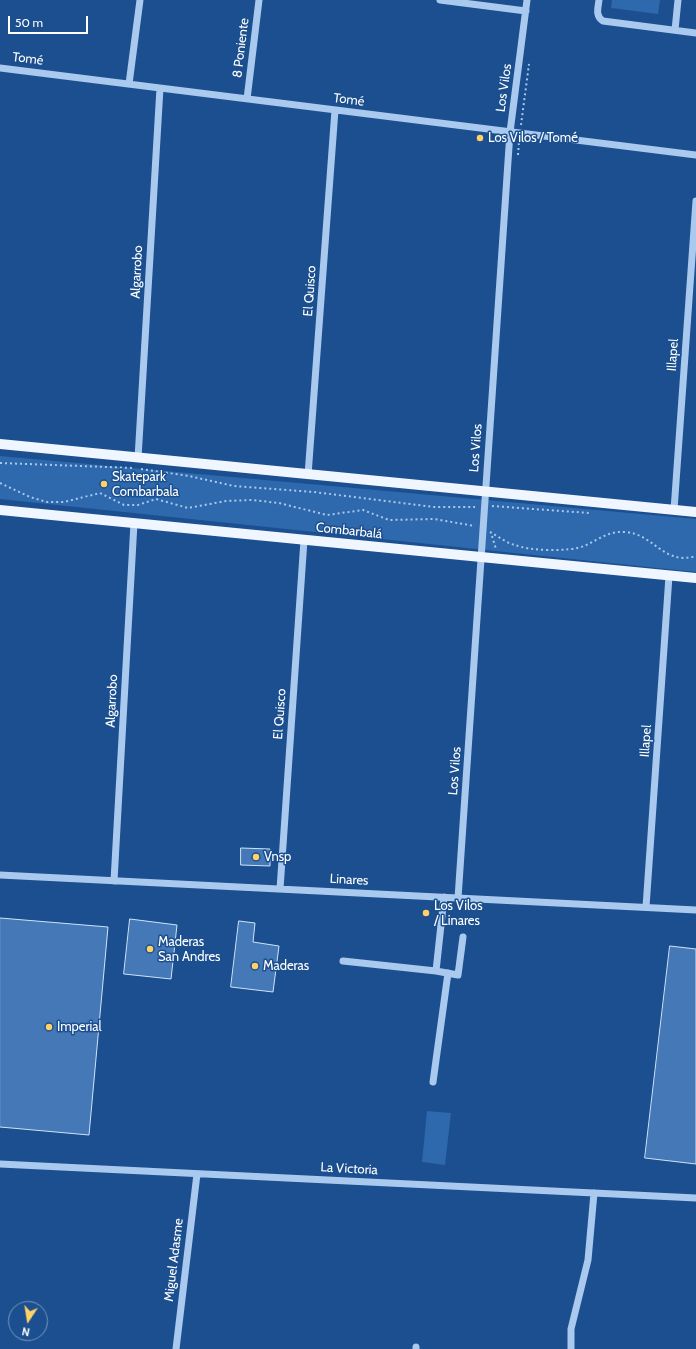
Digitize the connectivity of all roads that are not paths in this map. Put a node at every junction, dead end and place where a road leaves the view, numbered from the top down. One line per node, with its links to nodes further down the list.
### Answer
1 (140, 0): 12 (street)
2 (259, 0): 14 (street, 8 Poniente)
3 (440, 0): 7 (street)
4 (527, 0): 8 (street, Los Vilos)
5 (599, 0): 9 (street)
6 (678, 0): 9 (street)
7 (497, 4): 8 (street)
8 (526, 11): 16 (street, Los Vilos)
9 (675, 30): 10 (street)
10 (696, 33)
11 (0, 68): 12 (street, Tomé)
12 (129, 84): 13 (street, Tomé)
13 (160, 88): 14 (street, Tomé); 20 (street, Algarrobo)
14 (247, 99): 15 (street, Tomé)
15 (335, 110): 16 (street, Tomé); 21 (street, El Quisco)
16 (510, 132): 17 (street, Tomé); 22 (street, Los Vilos)
17 (696, 155)
18 (696, 201): 24 (street, Illapel)
19 (0, 444): 20 (main road)
20 (138, 458): 21 (main road)
21 (308, 475): 22 (main road)
22 (486, 492): 24 (main road); 28 (street, Los Vilos)
23 (0, 510): 26 (main road, Combarbalá)
24 (674, 510): 25 (main road)
25 (696, 512)
26 (134, 523): 27 (main road, Combarbalá); 32 (street, Algarrobo)
27 (304, 540): 28 (main road, Combarbalá); 33 (street, El Quisco)
28 (481, 557): 29 (main road, Combarbalá); 35 (street, Los Vilos)
29 (669, 576): 30 (main road, Combarbalá); 36 (street, Illapel)
30 (696, 578)
31 (0, 875): 32 (street, Linares)
32 (114, 881): 33 (street, Linares)
33 (280, 889): 34 (street, Linares)
34 (444, 897): 35 (street, Linares); 40 (street)
35 (458, 898): 36 (street, Linares)
36 (646, 907): 37 (street, Linares)
37 (696, 910)
38 (463, 937): 41 (street)
39 (343, 961): 40 (street)
40 (436, 971): 41 (street)
41 (448, 973): 42 (street)
42 (433, 1082)
43 (0, 1164): 44 (street, La Victoria)
44 (197, 1174): 45 (street, La Victoria); 47 (street, Miguel Adasme)
45 (594, 1193): 46 (street, La Victoria); 48 (street)
46 (696, 1198)
47 (176, 1349)
48 (571, 1349)

